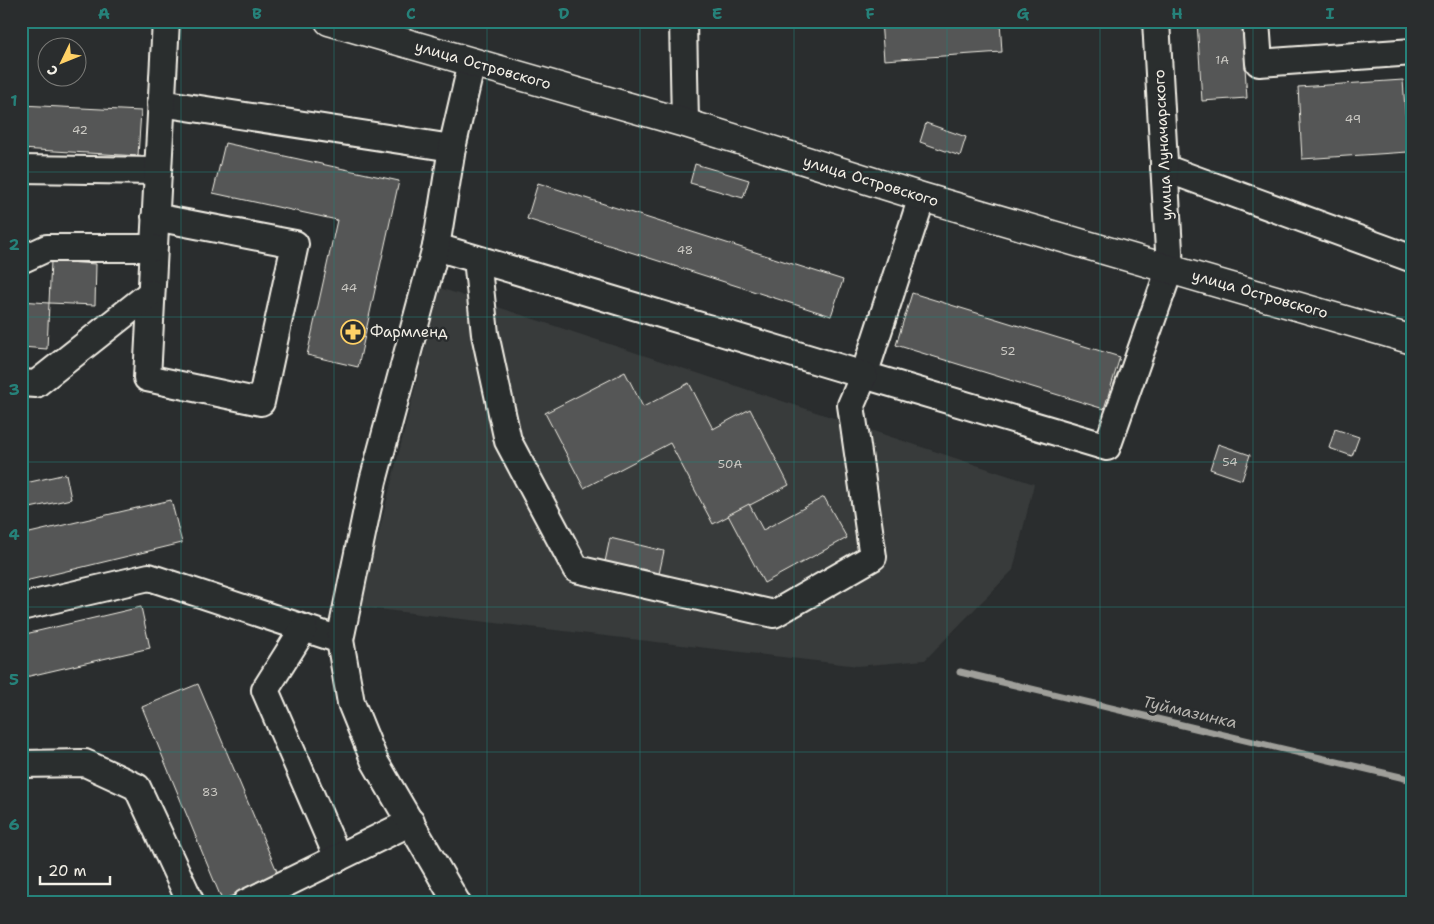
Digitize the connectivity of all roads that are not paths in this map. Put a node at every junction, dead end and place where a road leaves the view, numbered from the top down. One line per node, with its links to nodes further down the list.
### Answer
1 (166, 21): 8 (street)
2 (330, 21): 7 (main road, улица Островского)
3 (683, 21): 9 (street)
4 (1156, 21): 11 (street, улица Луначарского)
5 (1256, 21): 6 (street)
6 (1413, 52)
7 (472, 62): 9 (main road, улица Островского); 10 (street)
8 (161, 102): 10 (street); 13 (street)
9 (685, 123): 14 (main road, улица Островского)
10 (452, 148): 16 (street)
11 (1164, 168): 19 (street); 21 (street, улица Луначарского)
12 (21, 169): 13 (street)
13 (158, 171): 15 (street)
14 (922, 197): 21 (main road, улица Островского); 24 (street)
15 (155, 217): 17 (street); 22 (street)
16 (436, 247): 18 (street); 28 (street)
17 (153, 248): 20 (street); 22 (street)
18 (477, 259): 24 (street); 24 (street)
19 (1413, 259)
20 (21, 260)
21 (1170, 268): 23 (main road, улица Островского); 24 (street)
22 (151, 293): 25 (street)
23 (1413, 340)
24 (864, 376)
25 (21, 383)
26 (21, 607): 27 (street)
27 (304, 628): 28 (street); 31 (street)
28 (340, 640): 30 (street)
29 (21, 764): 32 (street)
30 (411, 822): 31 (street); 34 (street)
31 (338, 858): 33 (street)
32 (191, 903)
33 (246, 903)
34 (457, 903)

